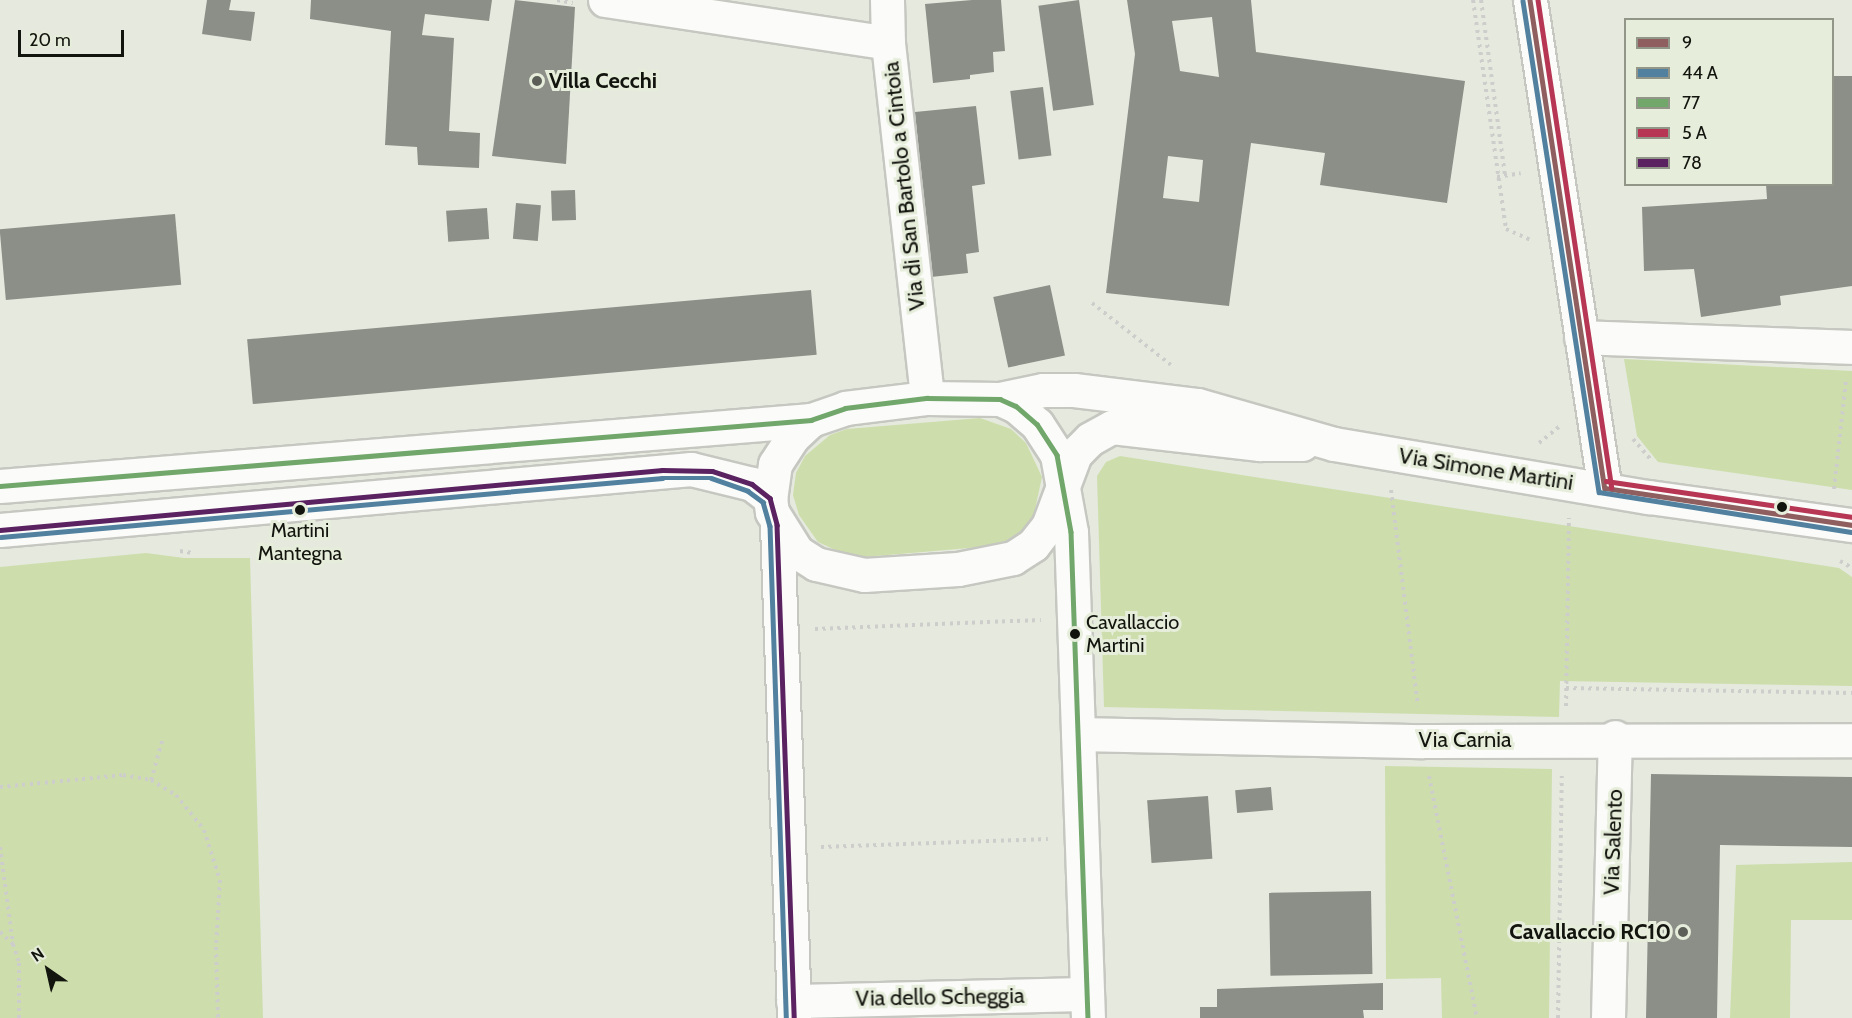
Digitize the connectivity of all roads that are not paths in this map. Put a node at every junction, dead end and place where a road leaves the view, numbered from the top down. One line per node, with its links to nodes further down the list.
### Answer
1 (887, 0): 4 (street)
2 (1530, 0): 5 (street)
3 (592, 2): 4 (street, Via di San Bartolo a Cintoia)
4 (888, 43): 7 (street, Via di San Bartolo a Cintoia)
5 (1581, 337): 6 (street); 13 (street)
6 (1850, 359)
7 (927, 398): 8 (street, Via Simone Martini); 9 (street, Via Simone Martini)
8 (1000, 399): 10 (street, Via Simone Martini); 11 (street, Via Simone Martini)
9 (811, 420): 12 (street, Via Simone Martini); 14 (street, Via Simone Martini)
10 (1334, 444): 11 (street, Via Simone Martini); 13 (street, Via Simone Martini)
11 (1063, 483): 14 (street, Via Simone Martini); 17 (street)
12 (0, 486)
13 (1605, 488): 15 (street, Via Simone Martini)
14 (773, 512): 16 (street, Via Simone Martini); 21 (street)
15 (1840, 523)
16 (0, 530)
17 (1078, 734): 18 (street, Via Carnia); 20 (street)
18 (1615, 738): 19 (street, Via Carnia); 22 (street, Via Salento)
19 (1852, 740)
20 (1088, 1006): 21 (street, Via dello Scheggia)
21 (794, 1010)
22 (1608, 1018)

